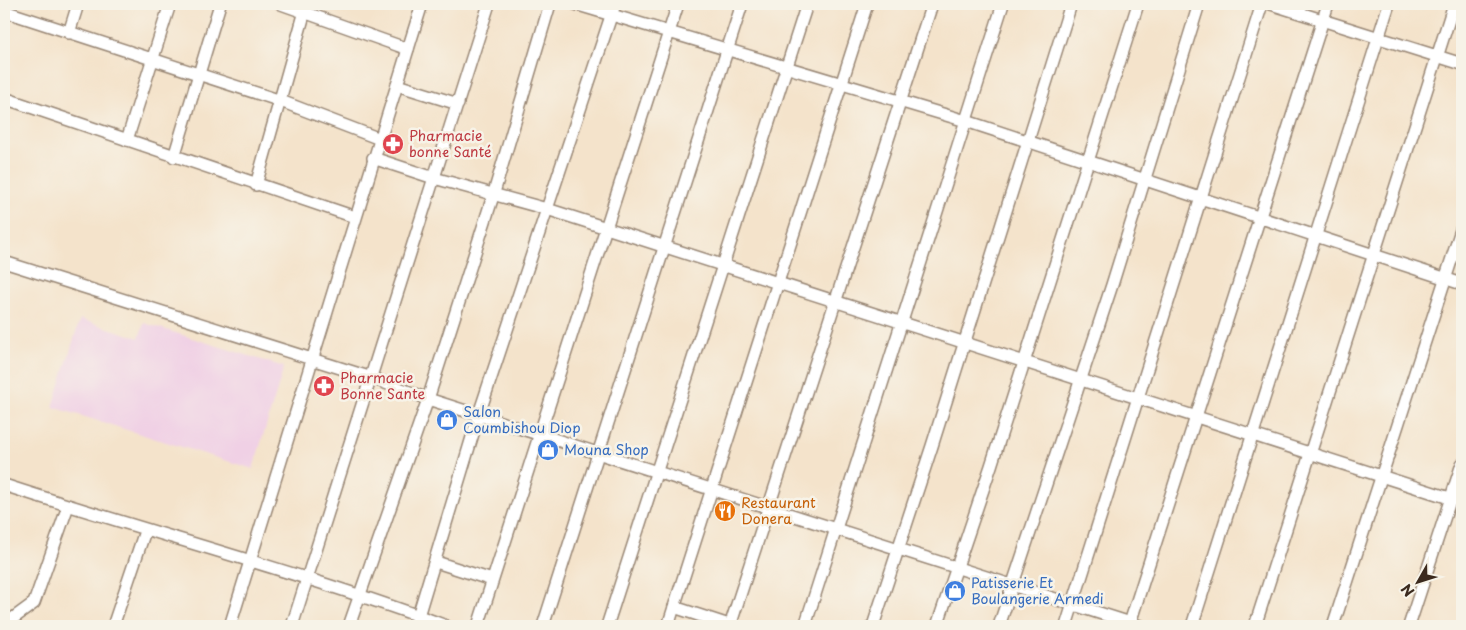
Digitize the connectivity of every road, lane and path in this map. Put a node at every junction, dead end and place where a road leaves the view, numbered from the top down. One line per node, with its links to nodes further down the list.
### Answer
1 (78, 4): 28 (street)
2 (170, 4): 33 (street)
3 (220, 4): 36 (street)
4 (281, 4): 23 (street)
5 (422, 4): 30 (street)
6 (489, 4): 42 (street)
7 (550, 4): 53 (street)
8 (575, 4): 24 (street)
9 (678, 4): 27 (street)
10 (742, 4): 31 (street)
11 (807, 4): 35 (street)
12 (867, 4): 37 (street)
13 (932, 4): 41 (street)
14 (1003, 4): 43 (street)
15 (1071, 4): 46 (street)
16 (1138, 4): 49 (street)
17 (1199, 4): 51 (street)
18 (1262, 4): 54 (street)
19 (1271, 4): 26 (street)
20 (1328, 4): 26 (street)
21 (1389, 4): 29 (street)
22 (1454, 4): 32 (street)
23 (305, 8): 30 (street); 40 (street)
24 (613, 9): 27 (street); 55 (street)
25 (4, 11): 28 (street)
26 (1323, 20): 29 (street); 57 (street)
27 (669, 32): 31 (street); 59 (street)
28 (69, 33): 33 (street)
29 (1378, 38): 32 (street); 60 (street)
30 (408, 49): 38 (street)
31 (728, 50): 35 (street); 61 (street)
32 (1437, 56): 34 (street); 62 (street)
33 (154, 59): 36 (street); 45 (street)
34 (1462, 64)
35 (786, 67): 37 (street); 64 (street)
36 (201, 74): 40 (street); 47 (street)
37 (842, 84): 41 (street); 66 (street)
38 (397, 85): 42 (street); 44 (street)
39 (4, 98): 45 (street)
40 (278, 100): 44 (street); 52 (street)
41 (900, 102): 43 (street); 68 (street)
42 (458, 104): 50 (street)
43 (966, 122): 46 (street); 69 (street)
44 (380, 139): 48 (street)
45 (127, 140): 47 (street)
46 (1028, 142): 49 (street); 70 (street)
47 (174, 157): 52 (street)
48 (373, 158): 50 (street); 56 (street)
49 (1088, 162): 51 (street); 72 (street)
50 (434, 178): 53 (street); 73 (street)
51 (1144, 180): 54 (street); 74 (street)
52 (256, 185): 56 (street)
53 (494, 196): 55 (street); 76 (street)
54 (1202, 199): 57 (street); 75 (street)
55 (547, 209): 59 (street); 77 (street)
56 (355, 218): 71 (street)
57 (1260, 218): 60 (street); 78 (street)
58 (1462, 227): 65 (street)
59 (605, 228): 61 (street); 79 (street)
60 (1316, 236): 62 (street); 80 (street)
61 (664, 247): 64 (street); 81 (street)
62 (1374, 255): 65 (street); 82 (street)
63 (4, 262): 71 (street)
64 (722, 265): 66 (street); 84 (street)
65 (1445, 279): 67 (street); 85 (street)
66 (778, 283): 68 (street); 87 (street)
67 (1462, 284)
68 (835, 301): 69 (street); 90 (street)
69 (902, 322): 70 (street); 91 (street)
70 (965, 342): 72 (street); 93 (street)
71 (312, 359): 73 (street); 94 (street)
72 (1023, 361): 74 (street); 96 (street)
73 (372, 378): 76 (street); 97 (street)
74 (1080, 379): 75 (street); 99 (street)
75 (1138, 397): 78 (street); 101 (street)
76 (428, 399): 77 (street); 100 (street)
77 (479, 414): 79 (street); 95 (street)
78 (1196, 416): 80 (street); 105 (street)
79 (540, 433): 81 (street); 98 (street)
80 (1253, 434): 82 (street); 121 (street)
81 (598, 452): 84 (street); 112 (street)
82 (1312, 453): 85 (street); 122 (street)
83 (1462, 464): 88 (street)
84 (656, 471): 87 (street); 113 (street)
85 (1383, 475): 88 (street); 123 (street)
86 (4, 485): 89 (street)
87 (712, 489): 90 (street); 102 (street)
88 (1457, 500): 124 (street)
89 (68, 506): 92 (street); 104 (street)
90 (768, 507): 91 (street); 115 (street)
91 (836, 529): 93 (street); 116 (street)
92 (145, 531): 94 (street); 106 (street)
93 (897, 548): 96 (street); 117 (street)
94 (252, 560): 97 (street); 107 (street)
95 (436, 562): 98 (street); 103 (street)
96 (956, 567): 99 (street); 118 (street)
97 (307, 580): 100 (street); 108 (street)
98 (492, 580): 111 (street)
99 (1012, 585): 101 (street); 119 (street)
100 (358, 596): 103 (street); 109 (street)
101 (1073, 605): 105 (street); 120 (street)
102 (674, 607): 114 (street); 115 (street)
103 (417, 621): 110 (street)
104 (4, 625)
105 (1133, 625)
106 (113, 626)
107 (230, 626)
108 (292, 626)
109 (349, 626)
110 (446, 626)
111 (478, 626)
112 (542, 626)
113 (607, 626)
114 (668, 626)
115 (731, 626)
116 (805, 626)
117 (873, 626)
118 (937, 626)
119 (1000, 626)
120 (1066, 626)
121 (1192, 626)
122 (1255, 626)
123 (1333, 626)
124 (1409, 626)

